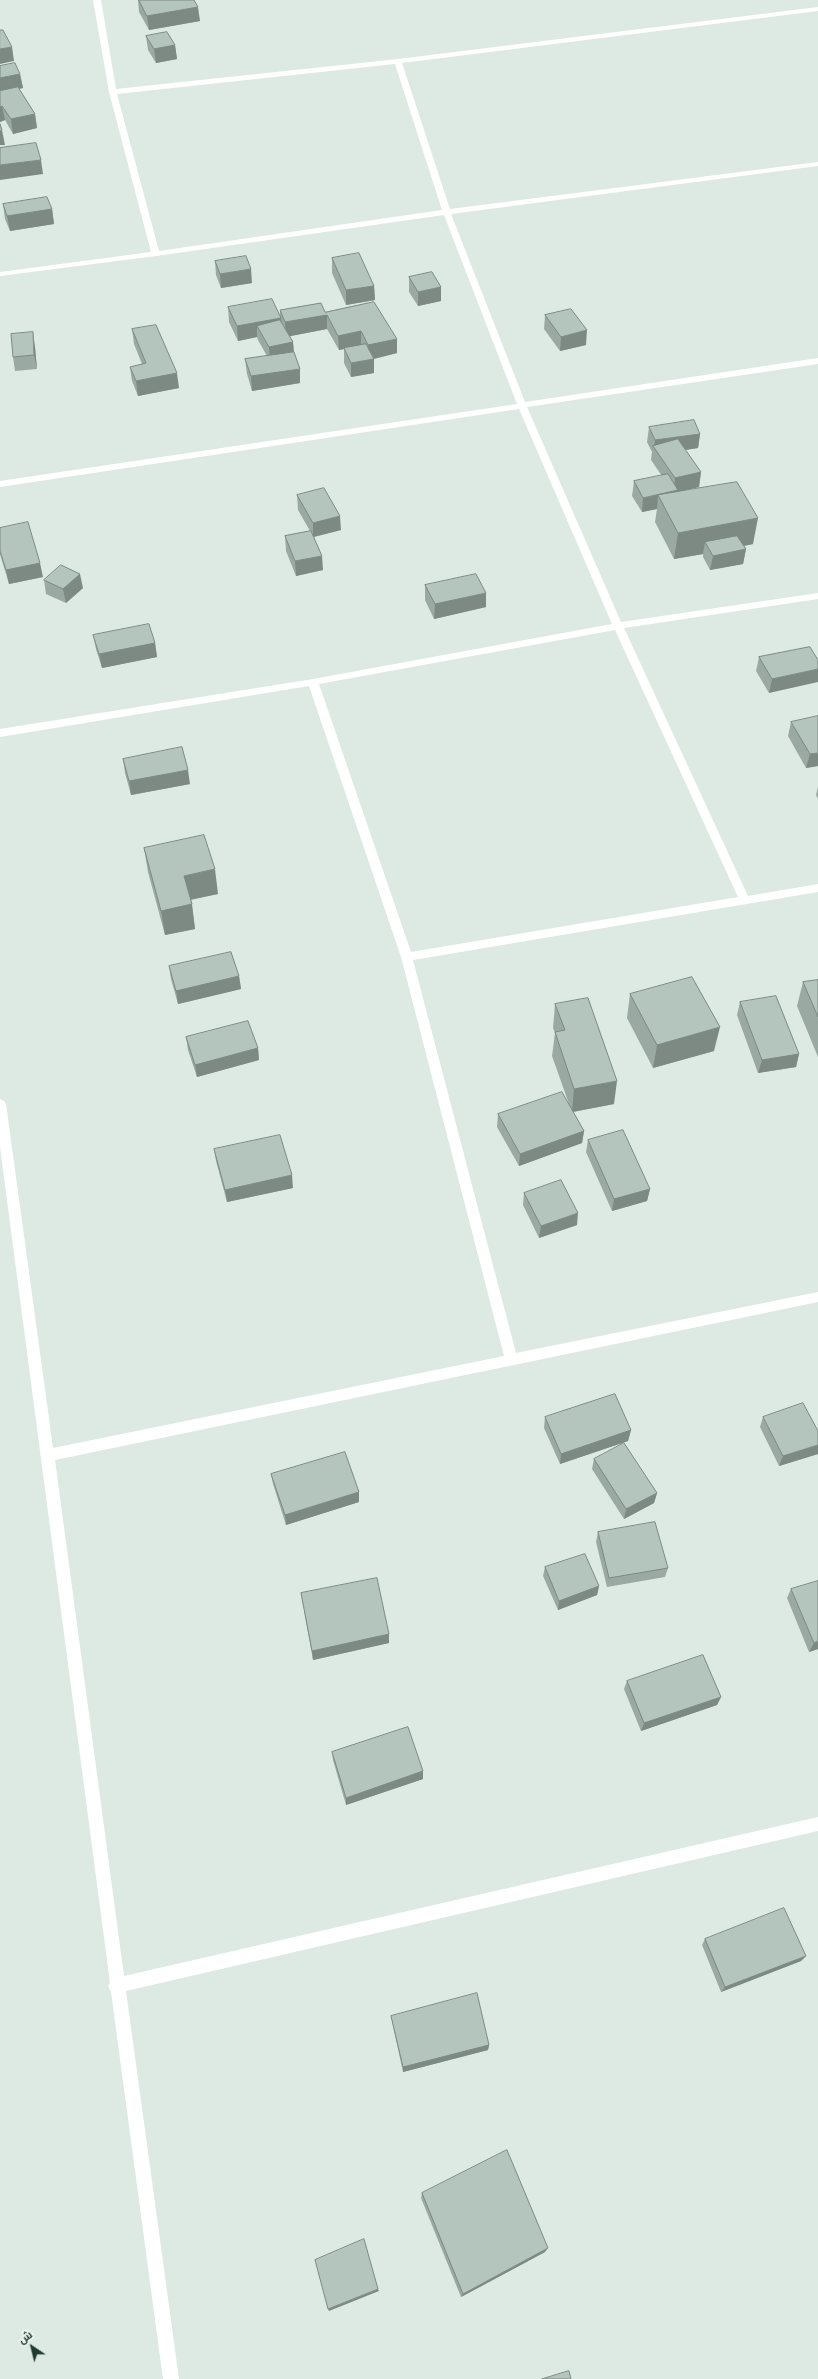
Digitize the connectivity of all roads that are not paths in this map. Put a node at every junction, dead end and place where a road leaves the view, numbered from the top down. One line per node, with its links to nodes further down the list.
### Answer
1 (97, 0): 4 (street)
2 (818, 9): 3 (street)
3 (398, 60): 4 (street); 6 (street)
4 (113, 92): 7 (street)
5 (818, 164): 6 (street)
6 (446, 212): 7 (street); 10 (street)
7 (156, 254): 8 (street)
8 (0, 274)
9 (818, 361): 10 (street)
10 (522, 407): 11 (street); 13 (street)
11 (0, 484)
12 (818, 596): 13 (street)
13 (617, 626): 14 (street); 17 (street)
14 (313, 682): 15 (street); 18 (street)
15 (0, 733)
16 (818, 888): 17 (street)
17 (745, 900): 18 (street)
18 (407, 957): 21 (street)
19 (0, 1104): 22 (street)
20 (818, 1297): 21 (street)
21 (512, 1360): 22 (street)
22 (48, 1455): 24 (street)
23 (818, 1824): 24 (street)
24 (116, 1986): 25 (street)
25 (171, 2379)

